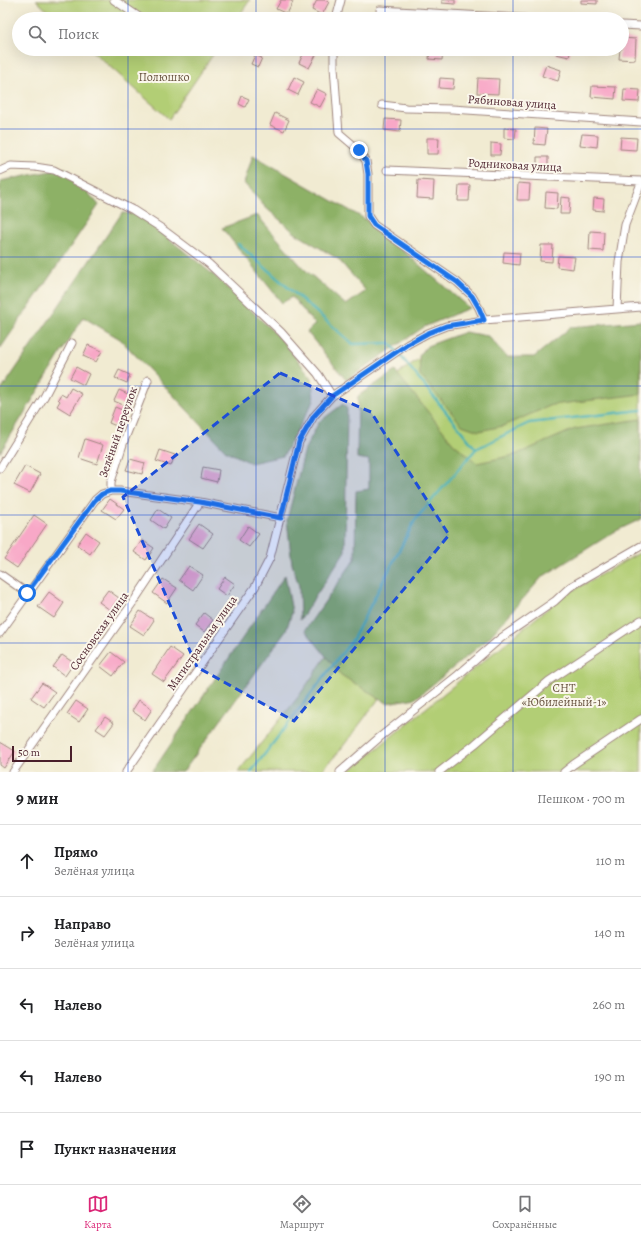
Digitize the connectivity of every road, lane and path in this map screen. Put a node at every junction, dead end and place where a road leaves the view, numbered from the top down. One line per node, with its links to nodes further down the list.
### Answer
1 (114, 0): 4 (street)
2 (341, 0): 5 (street)
3 (380, 10): 6 (street)
4 (132, 12)
5 (338, 12)
6 (415, 12)
7 (629, 25): 8 (street)
8 (641, 26)
9 (334, 56): 17 (street)
10 (382, 105): 11 (street, Рябиновая улица)
11 (641, 122)
12 (387, 170): 14 (street, Родниковая улица)
13 (0, 171): 20 (street)
14 (641, 182): 16 (street)
15 (641, 307): 16 (street, Магистральная улица)
16 (617, 309): 17 (street, Магистральная улица)
17 (484, 320): 20 (street, Магистральная улица)
18 (72, 343): 21 (street)
19 (148, 380): 22 (street, Зелёный переулок)
20 (332, 396): 24 (street, Магистральная улица)
21 (0, 468)
22 (110, 491): 23 (street); 27 (street)
23 (200, 502): 24 (street); 31 (street, Сосновская улица)
24 (281, 518): 32 (street, Магистральная улица)
25 (641, 546): 33 (street)
26 (0, 574): 27 (street)
27 (27, 593): 29 (street)
28 (641, 620): 34 (street)
29 (0, 633)
30 (641, 719): 35 (street)
31 (13, 772)
32 (126, 772)
33 (340, 772)
34 (439, 772)
35 (564, 772)

